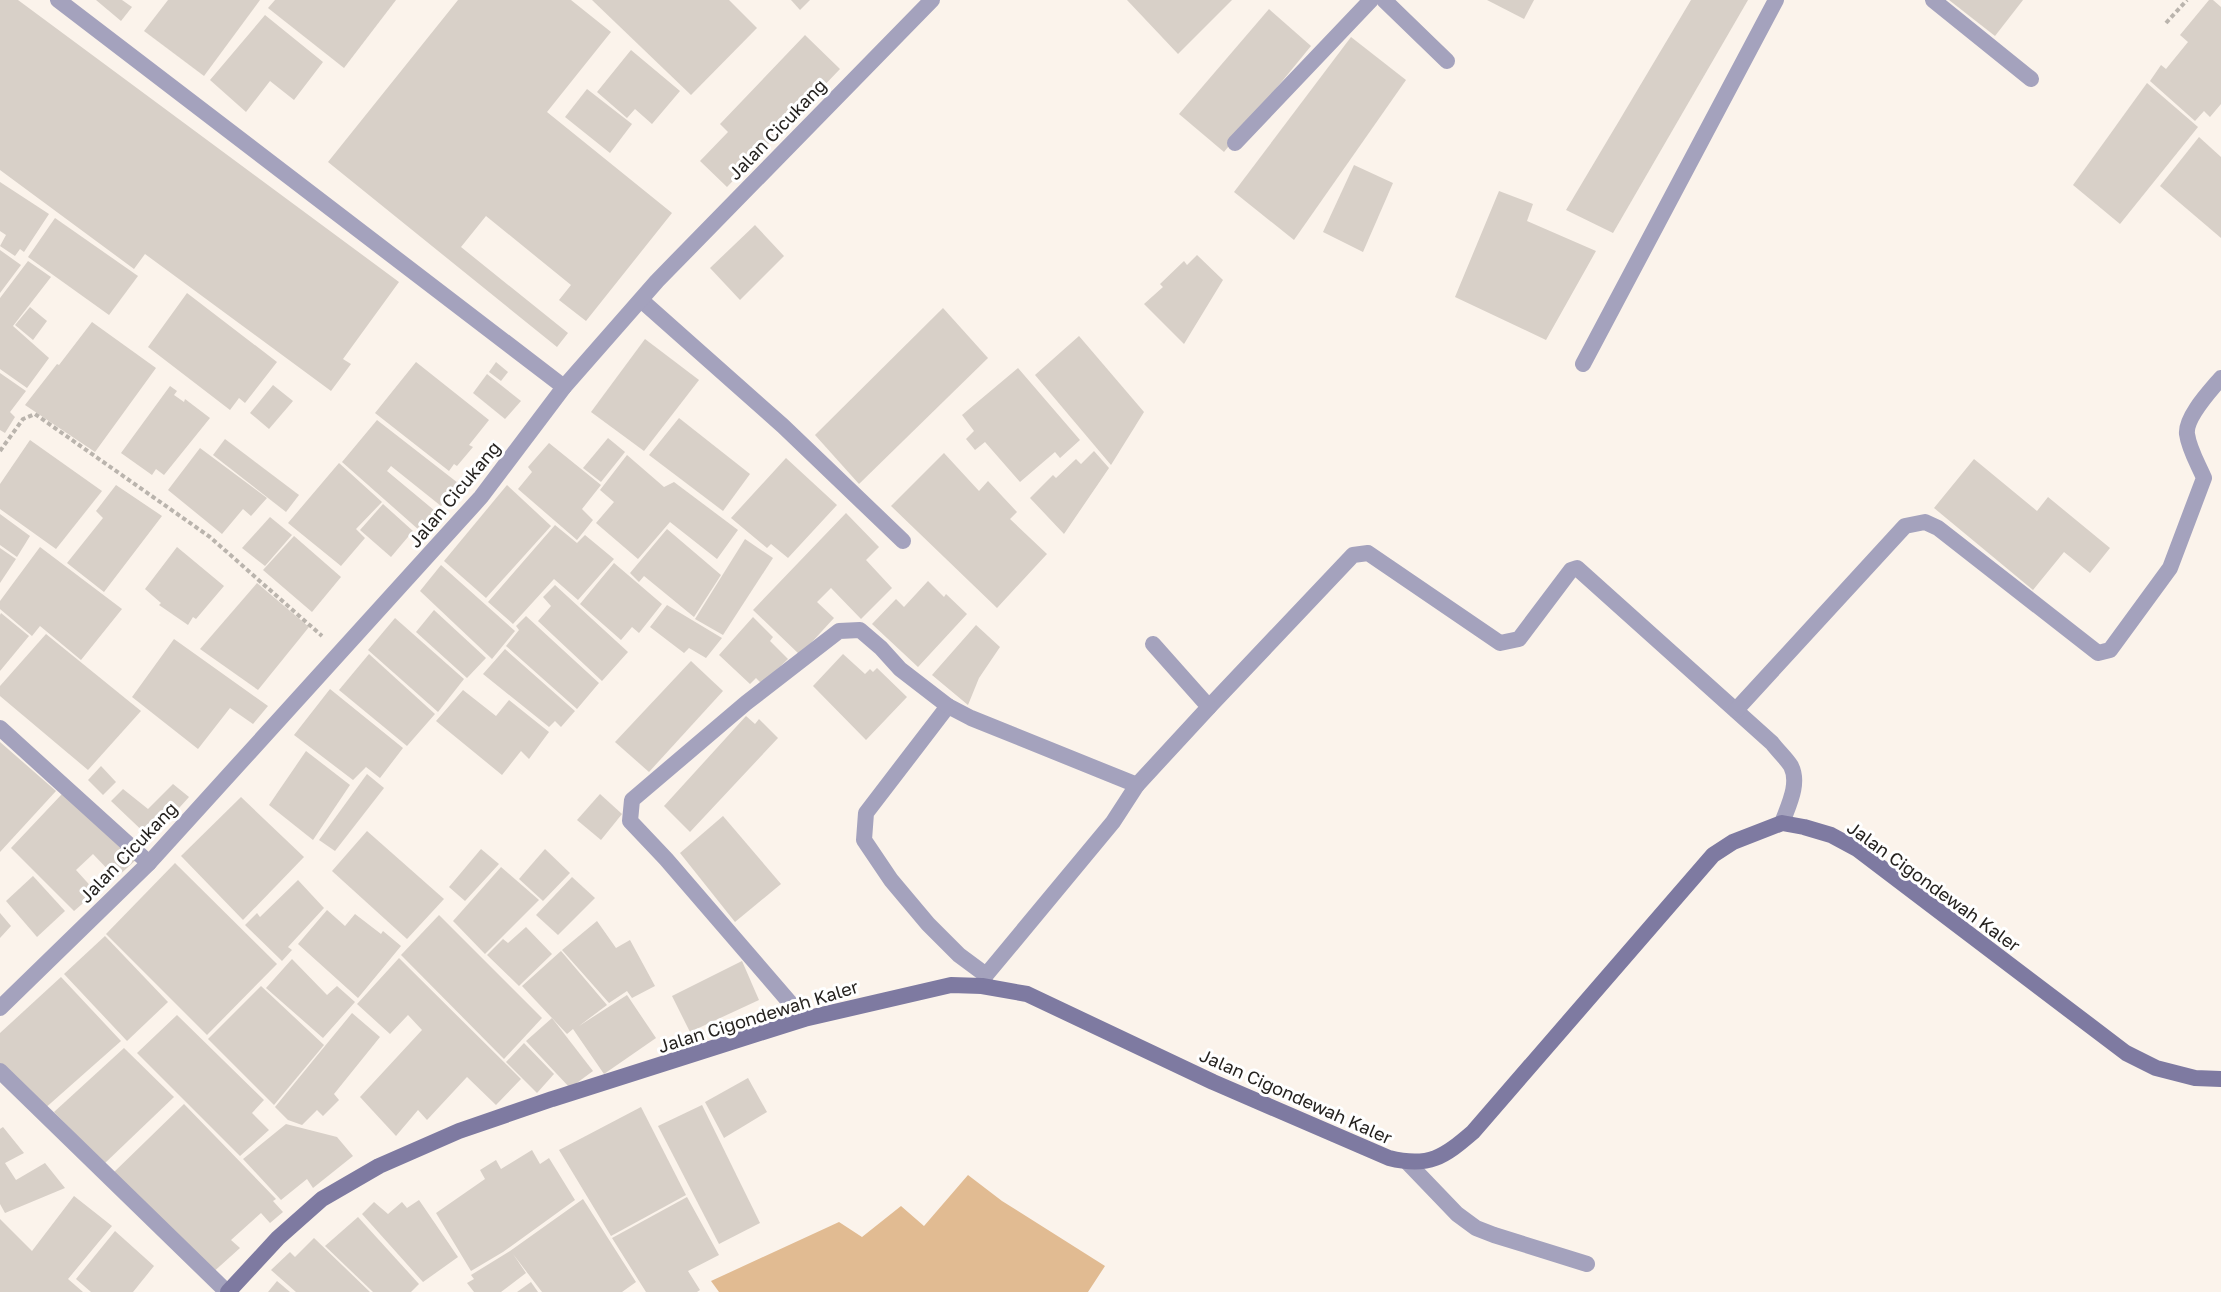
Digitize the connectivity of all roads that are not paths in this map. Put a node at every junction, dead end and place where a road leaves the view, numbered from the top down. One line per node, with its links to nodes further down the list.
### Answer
1 (58, 0): 13 (street)
2 (932, 0): 10 (street, Jalan Cicukang)
3 (1371, 0): 9 (street)
4 (1384, 0): 7 (street)
5 (1776, 0): 11 (street)
6 (1933, 0): 8 (street)
7 (1447, 61)
8 (2031, 79)
9 (1235, 143)
10 (641, 300): 13 (street, Jalan Cicukang); 14 (street)
11 (1583, 364)
12 (2221, 378): 18 (street)
13 (564, 387): 22 (street, Jalan Cicukang)
14 (903, 541)
15 (1153, 644): 17 (street)
16 (948, 706): 20 (street); 23 (street); 25 (street)
17 (1209, 707): 18 (street); 20 (street)
18 (1737, 710): 21 (street)
19 (0, 728): 22 (street)
20 (1137, 785): 23 (street)
21 (1782, 823): 27 (main road, Jalan Cigondewah Kaler); 28 (main road, Jalan Cigondewah Kaler)
22 (148, 863): 24 (street, Jalan Cicukang)
23 (984, 980): 25 (main road, Jalan Cigondewah Kaler); 28 (main road, Jalan Cigondewah Kaler)
24 (0, 1008)
25 (804, 1019): 30 (main road, Jalan Cigondewah Kaler)
26 (0, 1071): 30 (street)
27 (2221, 1079)
28 (1408, 1163): 29 (street)
29 (1587, 1264)
30 (227, 1292)

